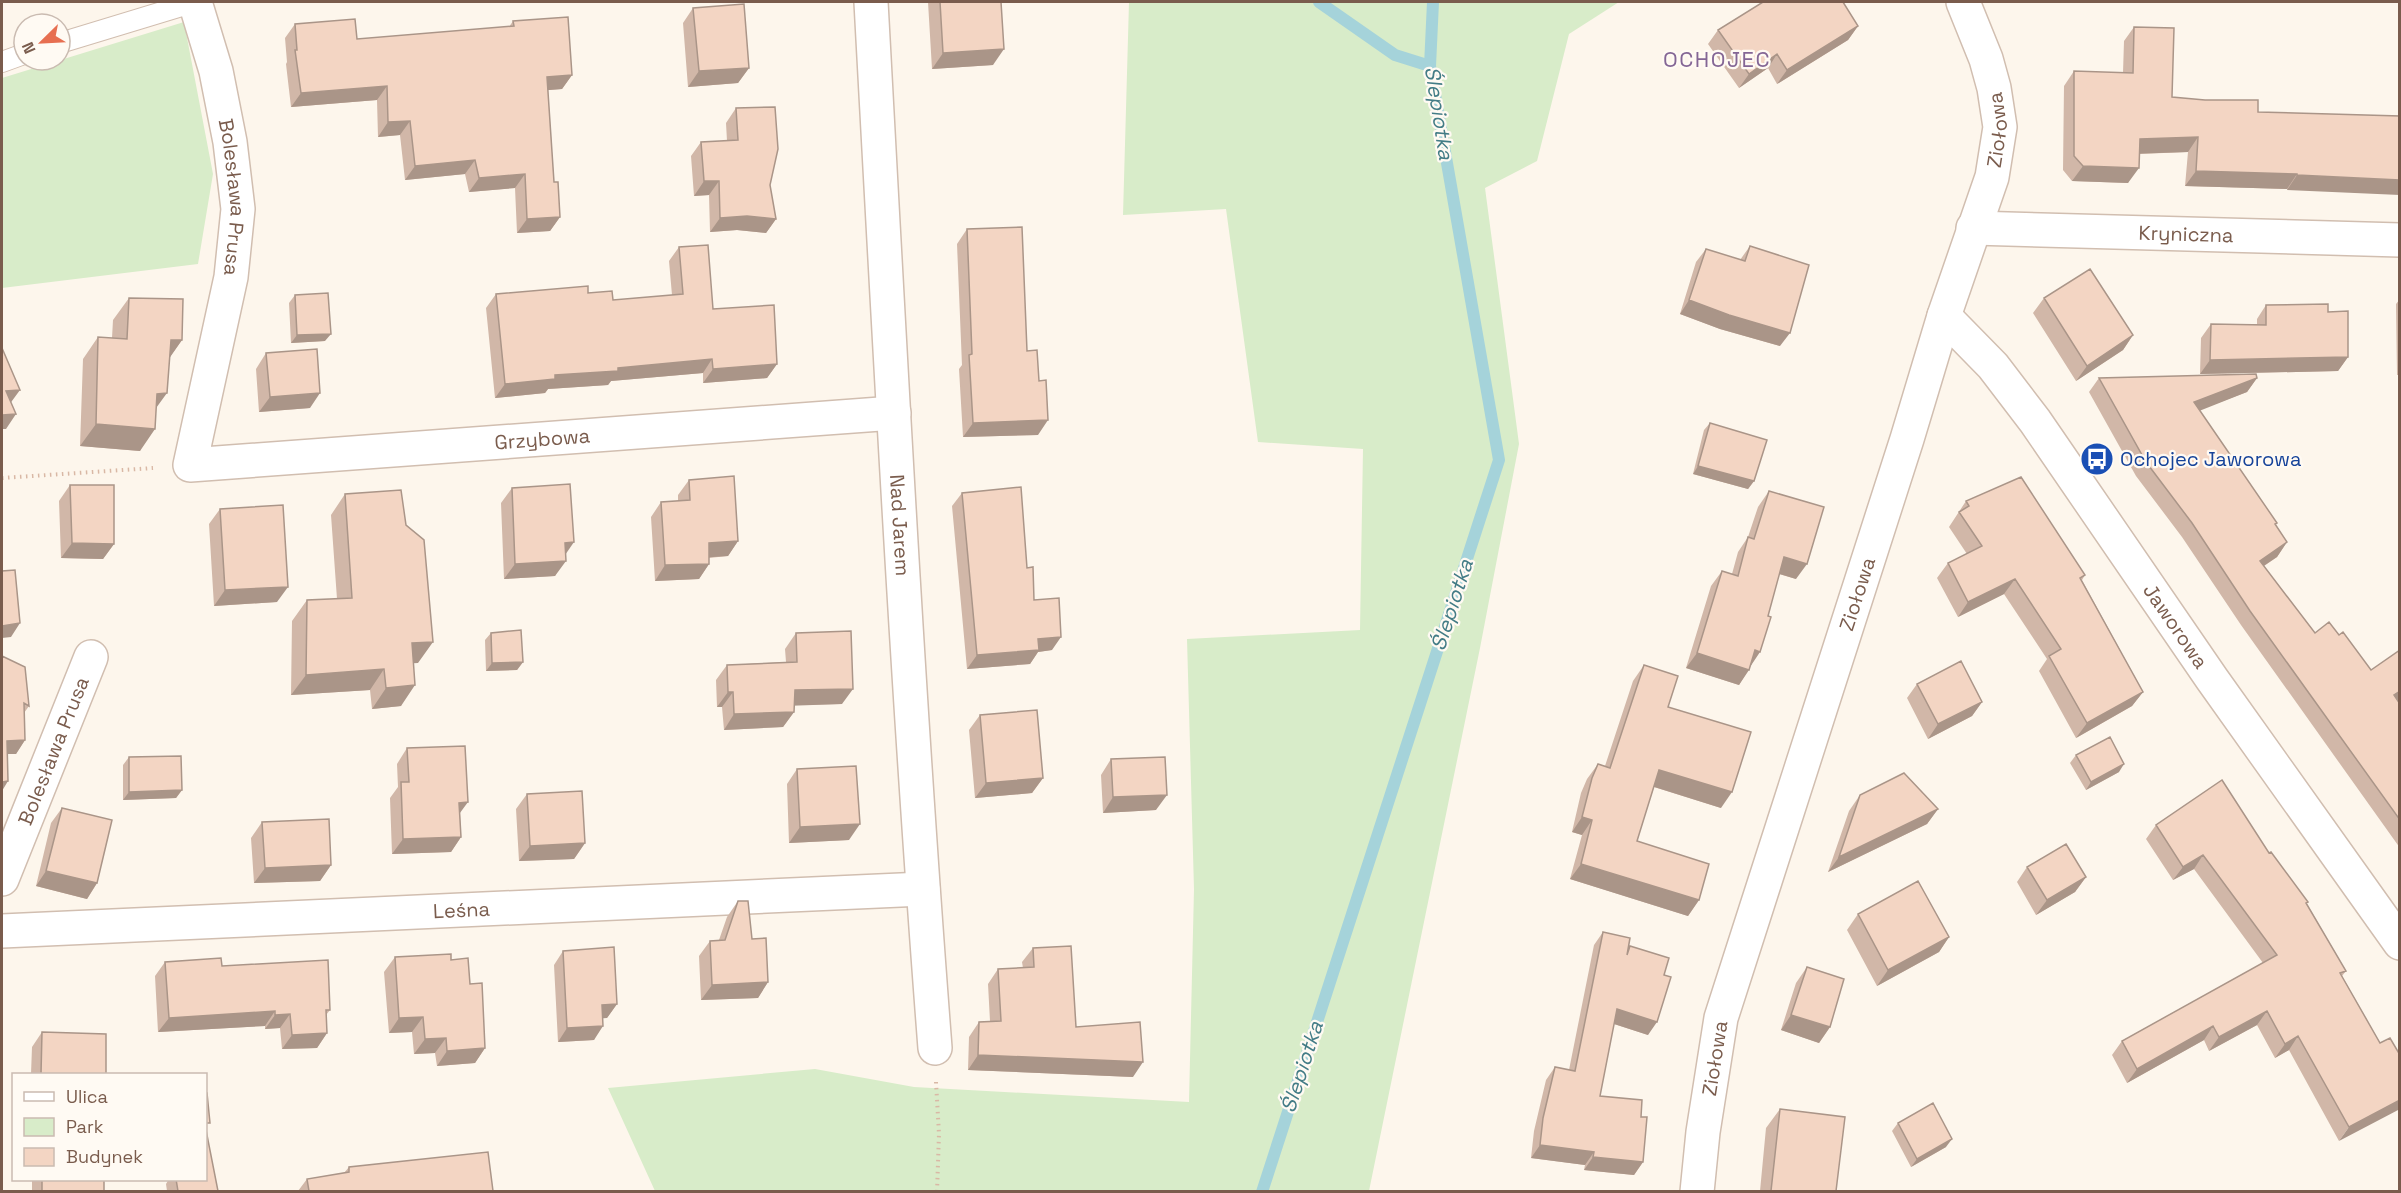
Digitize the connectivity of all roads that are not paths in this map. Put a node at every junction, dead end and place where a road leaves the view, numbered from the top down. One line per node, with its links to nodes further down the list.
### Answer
1 (195, 2): 2 (street); 5 (lane); 10 (street, Bolesława Prusa)
2 (205, 2)
3 (872, 2): 9 (street, Nad Jarem)
4 (1963, 2): 6 (street, Ziołowa)
5 (72, 40)
6 (1973, 228): 7 (street, Kryniczna); 8 (street, Ziołowa)
7 (2400, 240)
8 (1944, 316): 15 (street, Jaworowa); 17 (street, Ziołowa)
9 (894, 413): 10 (street, Grzybowa); 13 (street, Nad Jarem)
10 (190, 465)
11 (91, 657): 12 (street, Bolesława Prusa)
12 (2, 879)
13 (923, 889): 14 (street, Leśna); 16 (street, Nad Jarem)
14 (2, 931)
15 (2400, 943)
16 (935, 1048)
17 (1697, 1191)

